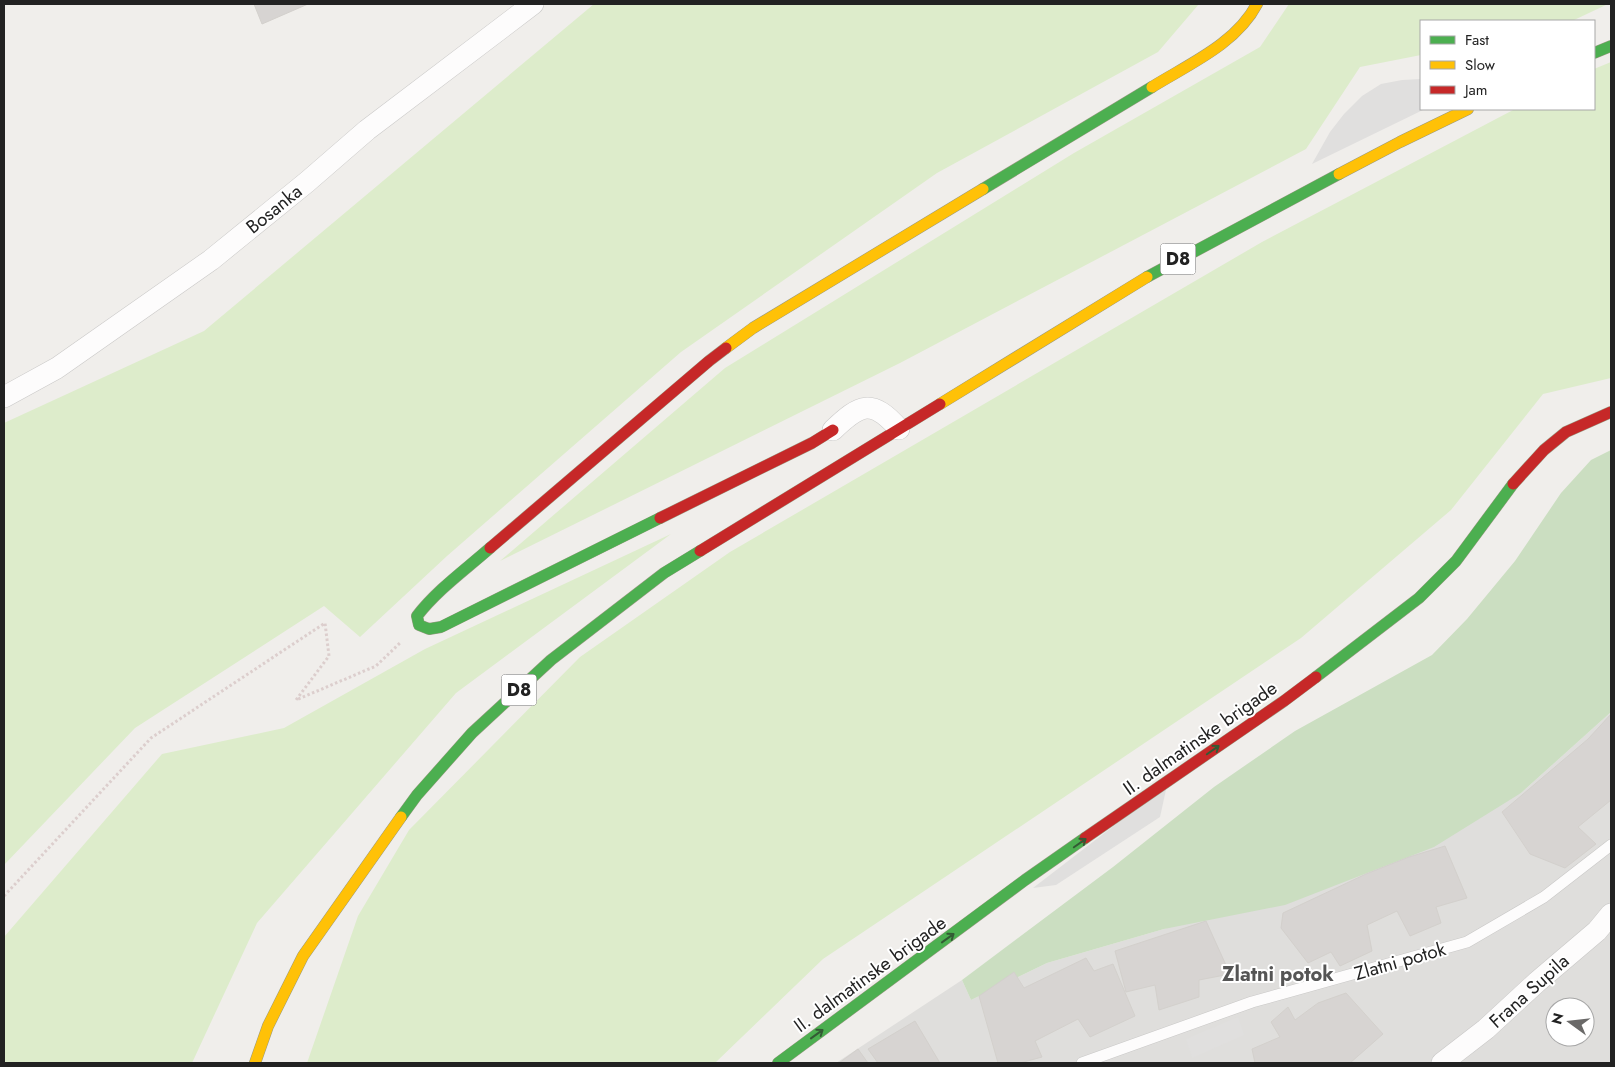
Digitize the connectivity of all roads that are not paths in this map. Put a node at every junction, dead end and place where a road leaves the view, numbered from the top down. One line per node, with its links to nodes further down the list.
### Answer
1 (533, 4): 6 (street, Bosanka)
2 (1257, 4): 9 (street)
3 (1611, 46): 4 (street)
4 (1595, 53)
5 (1466, 110): 8 (street, D8)
6 (4, 397)
7 (1611, 412): 13 (street, II. dalmatinske brigade, one-way to 7)
8 (899, 429): 9 (street); 12 (street, D8)
9 (833, 430)
10 (1611, 845): 14 (lane, Zlatni potok)
11 (1611, 914): 15 (street, Frana Supila)
12 (254, 1063)
13 (778, 1063)
14 (1082, 1063)
15 (1442, 1063)

